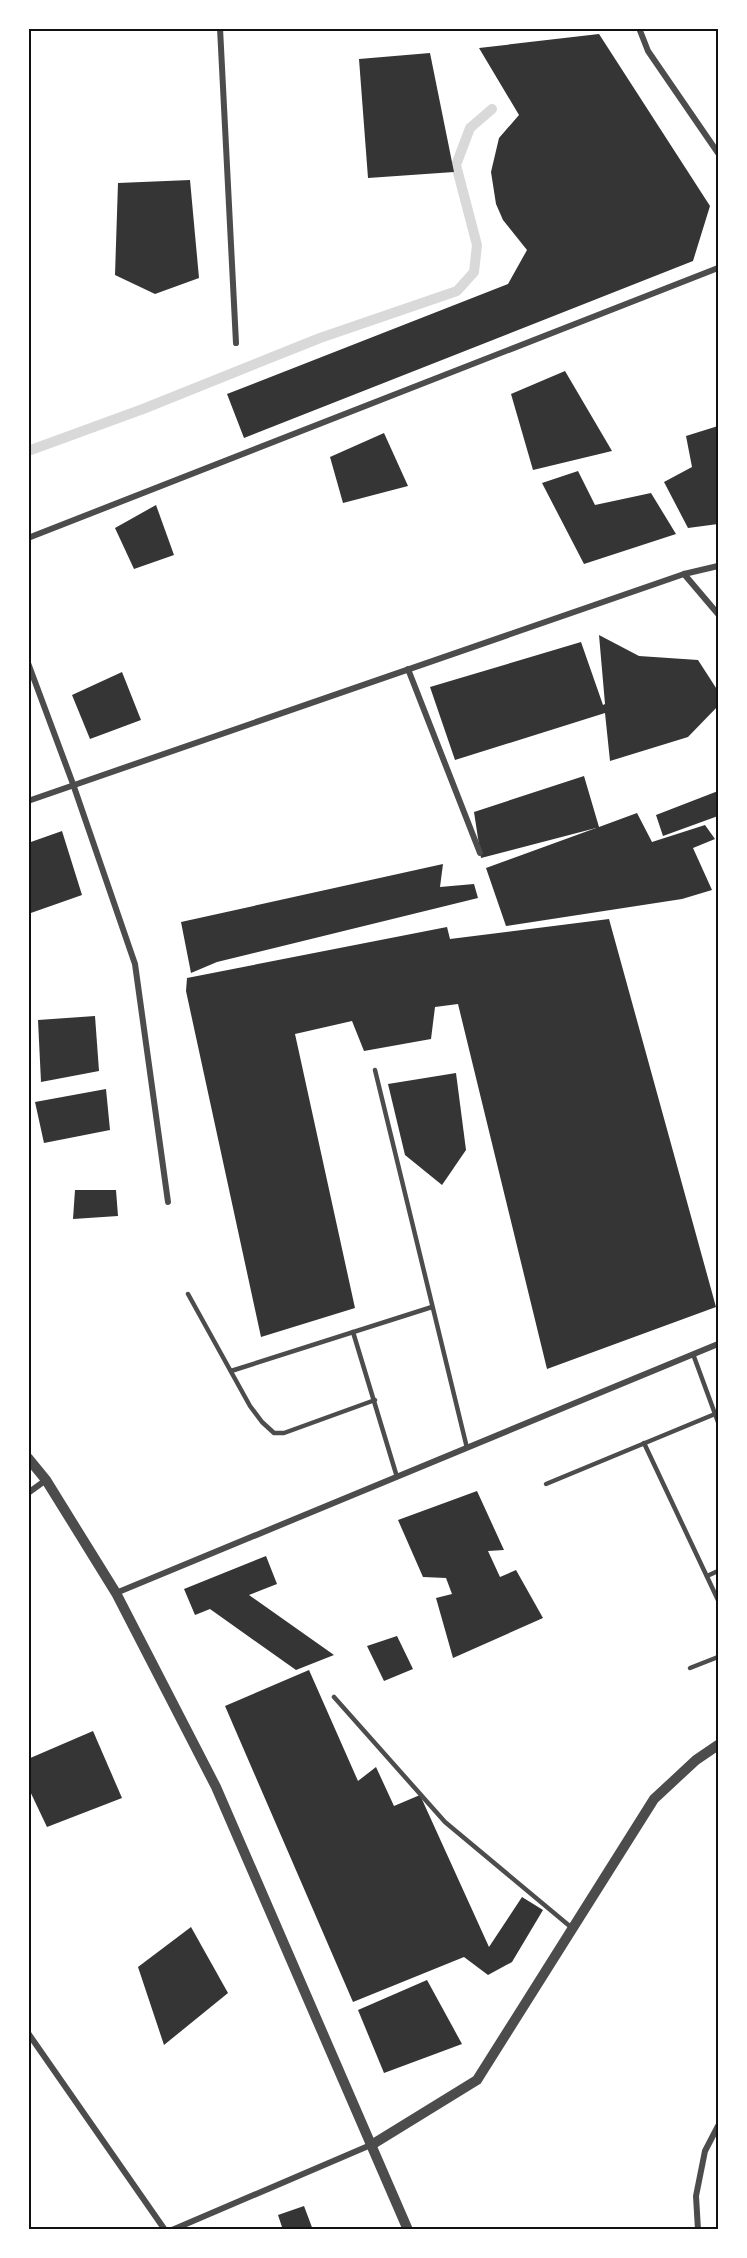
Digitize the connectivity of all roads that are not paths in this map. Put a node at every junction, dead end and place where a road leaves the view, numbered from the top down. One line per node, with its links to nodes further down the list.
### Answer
1 (220, 28): 5 (street)
2 (639, 28): 3 (street)
3 (718, 153)
4 (718, 268): 6 (street)
5 (236, 343)
6 (28, 537)
7 (718, 566): 8 (street)
8 (684, 574): 9 (street); 11 (street)
9 (718, 614)
10 (28, 663): 12 (street)
11 (408, 669): 12 (street); 14 (street)
12 (73, 784): 13 (street); 16 (street)
13 (28, 801)
14 (480, 853)
15 (375, 1070): 18 (lane)
16 (168, 1202)
17 (188, 1294): 22 (lane)
18 (432, 1307): 19 (lane); 27 (lane)
19 (353, 1332): 22 (lane); 23 (lane)
20 (718, 1344): 21 (street)
21 (693, 1354): 24 (lane); 27 (street)
22 (231, 1371): 23 (lane)
23 (375, 1400): 29 (lane)
24 (715, 1414): 25 (lane); 26 (lane)
25 (718, 1422)
26 (644, 1443): 31 (lane); 34 (lane)
27 (467, 1448): 29 (street)
28 (28, 1458): 30 (street)
29 (397, 1477): 35 (street)
30 (46, 1480): 32 (street); 35 (street)
31 (546, 1484)
32 (28, 1493)
33 (718, 1571): 34 (lane)
34 (707, 1576): 36 (lane)
35 (116, 1593): 44 (street)
36 (718, 1600)
37 (718, 1657): 38 (lane)
38 (690, 1668)
39 (334, 1697): 41 (lane)
40 (718, 1745): 41 (street)
41 (572, 1929): 44 (street)
42 (28, 2032): 45 (street)
43 (718, 2126): 48 (street)
44 (373, 2144): 46 (street); 47 (street)
45 (165, 2229)
46 (172, 2229)
47 (408, 2229)
48 (698, 2229)

